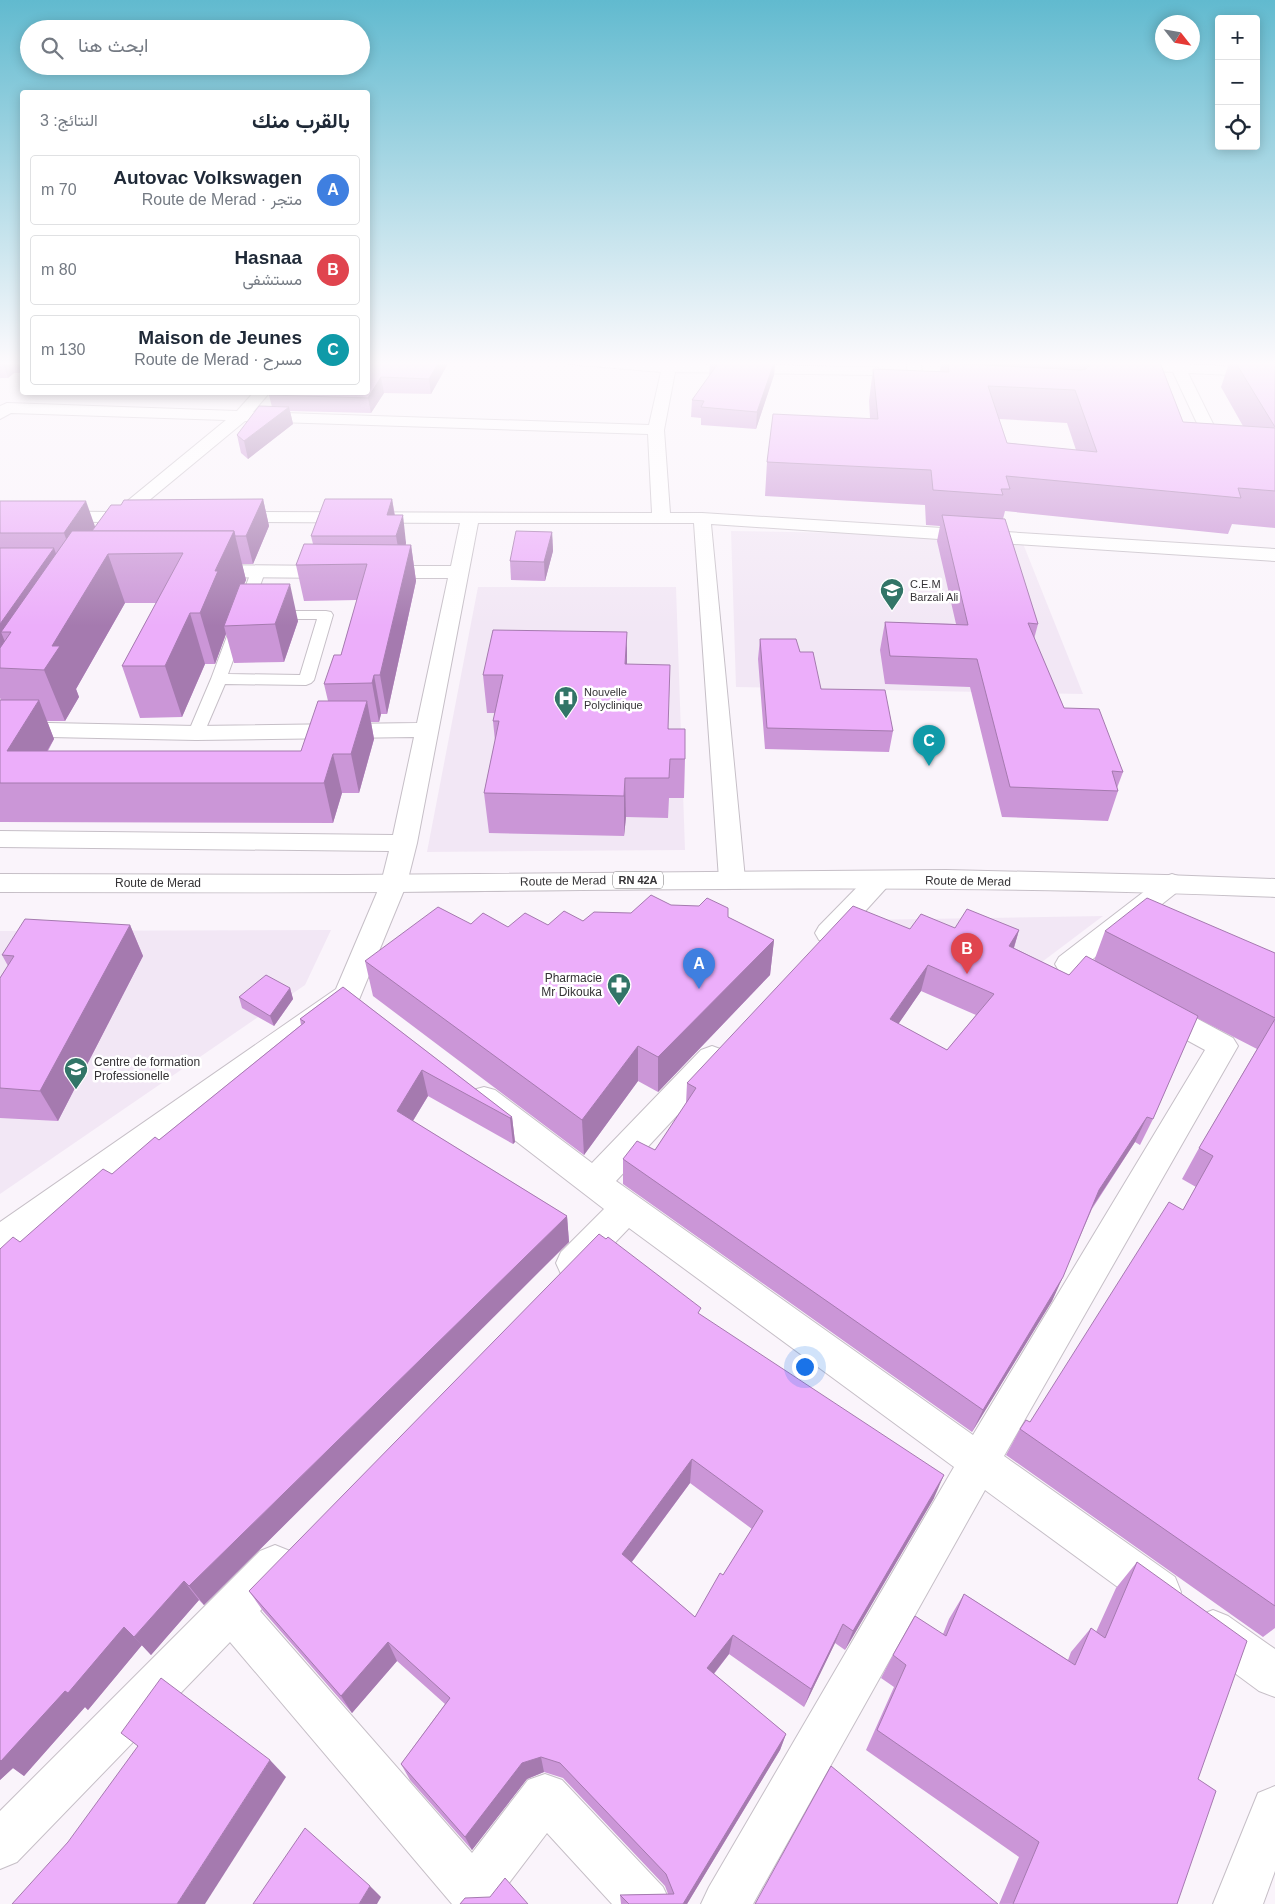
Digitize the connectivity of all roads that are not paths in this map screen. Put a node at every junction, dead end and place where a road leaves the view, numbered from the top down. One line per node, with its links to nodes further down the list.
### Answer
1 (200, 449): 4 (street)
2 (657, 449): 8 (street)
3 (0, 516): 4 (street)
4 (118, 516): 5 (street); 10 (street)
5 (162, 516)
6 (212, 516): 7 (street)
7 (470, 517): 8 (street); 14 (street)
8 (661, 517): 9 (street)
9 (702, 518): 11 (street); 22 (street)
10 (103, 540)
11 (1275, 554)
12 (190, 571): 13 (street)
13 (258, 572): 14 (street); 15 (lane)
14 (459, 572): 18 (street)
15 (242, 615): 16 (lane); 16 (lane)
16 (219, 679): 19 (lane)
17 (0, 729): 19 (street)
18 (427, 730): 19 (street); 21 (street)
19 (196, 733)
20 (0, 839): 21 (street)
21 (404, 843): 25 (street)
22 (732, 879): 23 (street, Route de Merad / RN 42A); 25 (street, Route de Merad / RN 42A)
23 (879, 880): 26 (street, Route de Merad / RN 42A); 28 (street)
24 (0, 883): 25 (street, Route de Merad / RN 42A)
25 (394, 883): 33 (street)
26 (1172, 883): 27 (street, Route de Merad / RN 42A); 35 (street)
27 (1275, 888)
28 (811, 952)
29 (730, 1039): 31 (street)
30 (459, 1080): 31 (street)
31 (594, 1183): 32 (street)
32 (627, 1208): 34 (street); 35 (street)
33 (0, 1241)
34 (550, 1286)
35 (979, 1462): 38 (street); 42 (street)
36 (300, 1540): 37 (street)
37 (231, 1610): 40 (street); 41 (street)
38 (1275, 1675)
39 (1275, 1810): 43 (street)
40 (0, 1844)
41 (646, 1904)
42 (726, 1904)
43 (1238, 1904)

